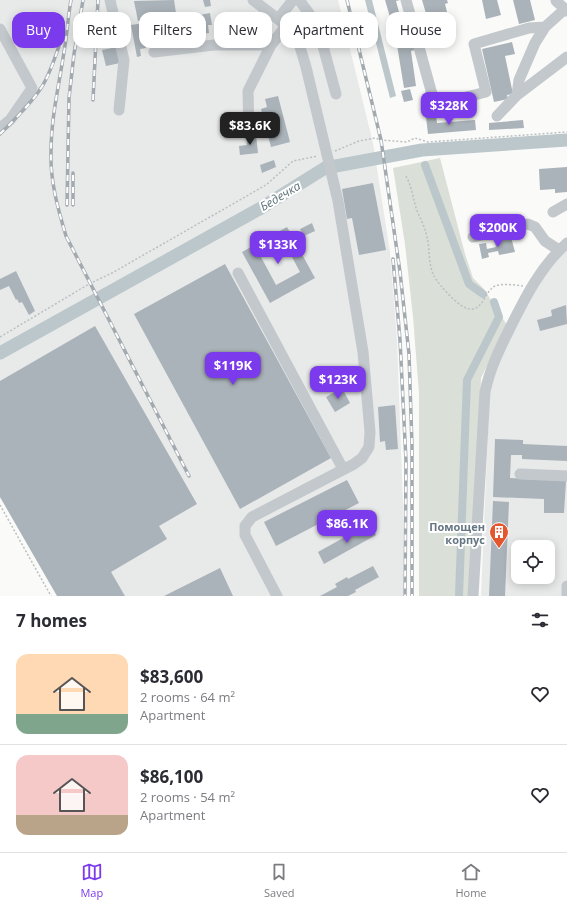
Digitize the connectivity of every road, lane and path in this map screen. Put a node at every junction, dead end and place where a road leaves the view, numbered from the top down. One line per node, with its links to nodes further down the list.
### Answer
1 (110, 0): 21 (street)
2 (253, 0): 9 (street)
3 (292, 0): 8 (street)
4 (299, 0): 19 (street)
5 (406, 0): 11 (street)
6 (556, 0): 7 (street)
7 (566, 10): 11 (street)
8 (287, 12)
9 (280, 20)
10 (280, 26): 13 (street)
11 (545, 27): 20 (street)
12 (0, 29): 23 (street)
13 (272, 43)
14 (214, 45): 17 (street)
15 (270, 48): 24 (street)
16 (300, 48): 26 (street)
17 (154, 52)
18 (567, 57): 20 (street)
19 (336, 94)
20 (517, 95): 22 (street)
21 (119, 110)
22 (497, 116)
23 (0, 128)
24 (249, 132)
25 (567, 132): 26 (path)
26 (327, 157): 34 (path); 35 (street)
27 (406, 176): 33 (path)
28 (567, 204): 29 (street)
29 (553, 212)
30 (473, 237): 31 (street)
31 (563, 247): 33 (street)
32 (238, 273): 35 (street)
33 (530, 288): 43 (street)
34 (0, 337)
35 (343, 469): 42 (street)
36 (520, 474): 37 (street)
37 (567, 476)
38 (0, 505): 41 (path)
39 (567, 586): 40 (street)
40 (567, 593): 44 (street)
41 (52, 596)
42 (277, 596)
43 (473, 596)
44 (567, 596)

